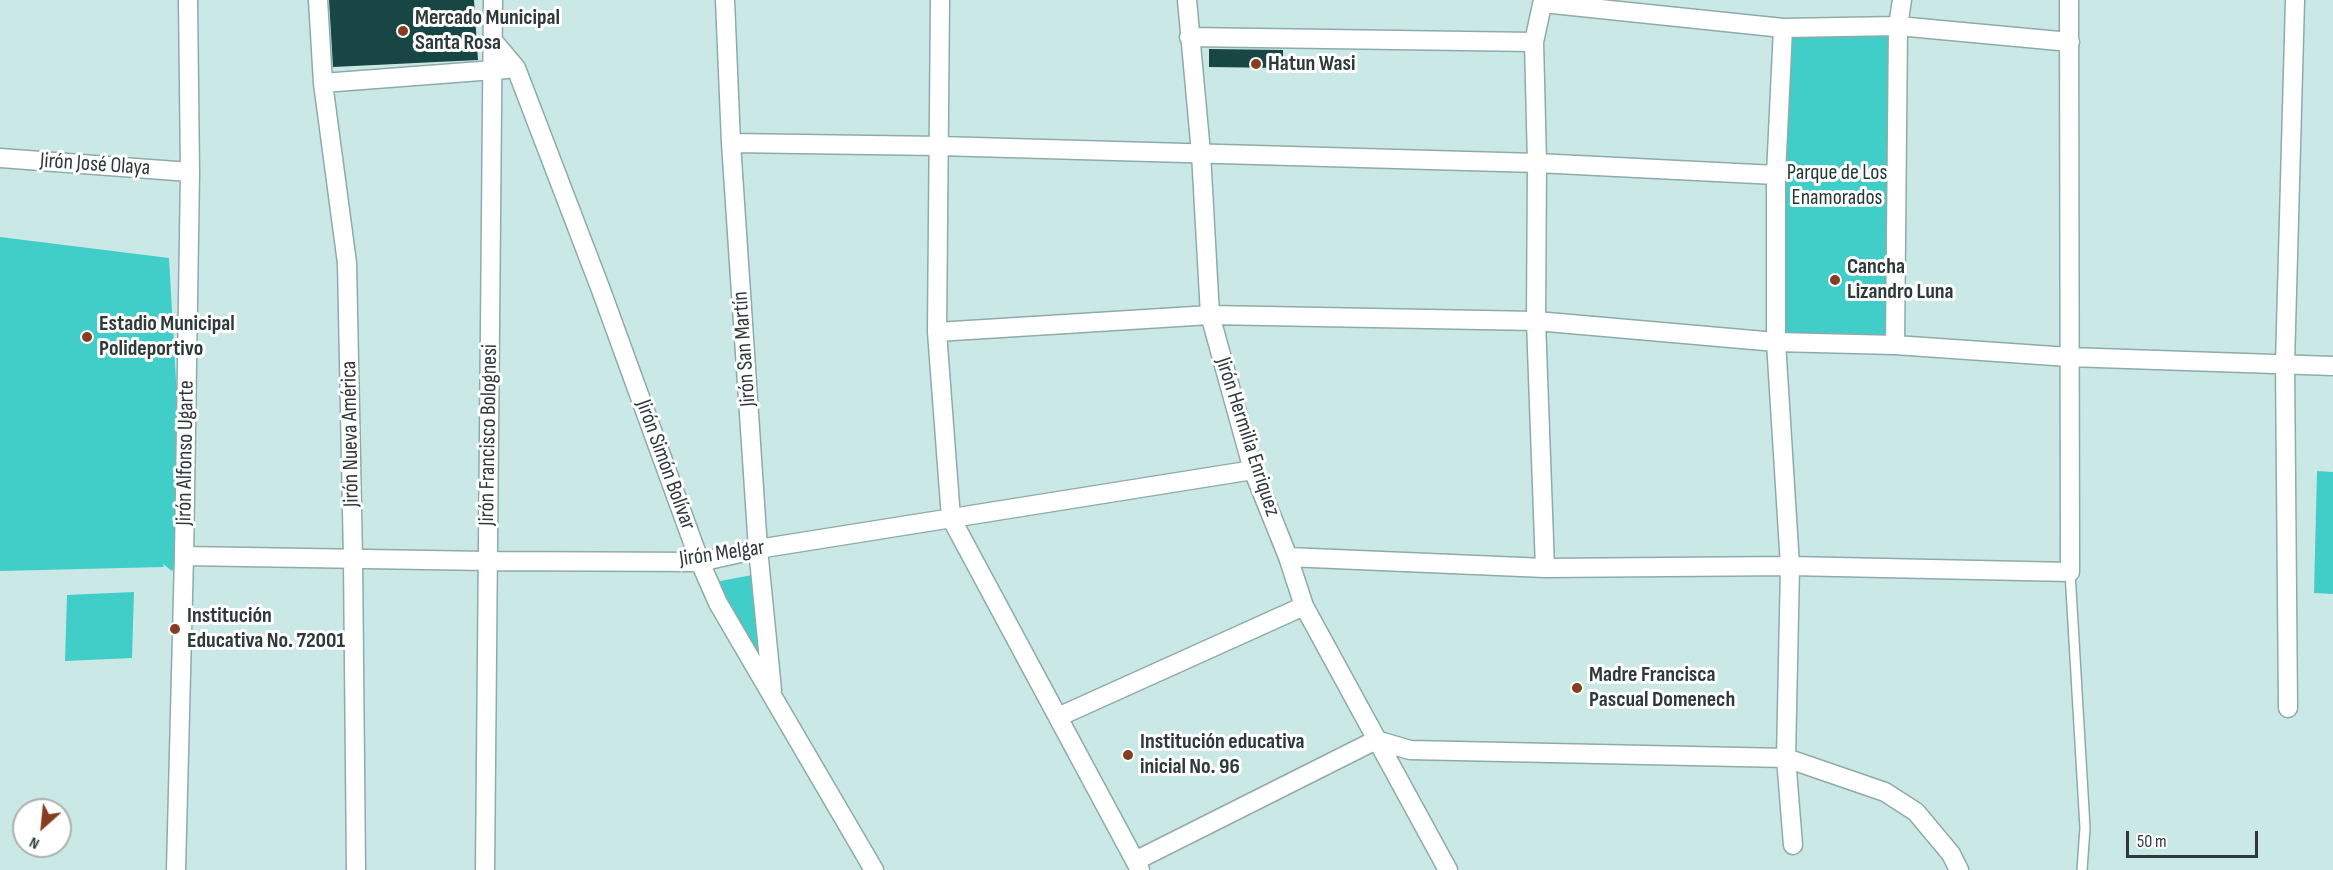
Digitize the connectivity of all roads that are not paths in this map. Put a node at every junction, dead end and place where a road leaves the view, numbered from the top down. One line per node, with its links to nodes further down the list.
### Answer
1 (188, 0): 26 (street, Jirón Alfonso Ugarte)
2 (318, 0): 20 (street, Jirón Nueva América)
3 (494, 0): 17 (street, Jirón Francisco Bolognesi)
4 (725, 0): 21 (street, Jirón San Martín)
5 (940, 0): 22 (street)
6 (1187, 0): 14 (street, Jirón Hermilia Enriquez)
7 (1902, 0): 12 (street)
8 (2069, 0): 16 (street)
9 (2295, 0): 34 (street)
10 (1543, 2): 11 (street); 15 (street)
11 (1636, 7): 13 (street)
12 (1898, 26): 13 (street); 16 (street); 32 (street)
13 (1783, 28): 27 (street)
14 (1189, 37): 15 (street); 23 (street, Jirón Hermilia Enriquez)
15 (1534, 42): 25 (street)
16 (2070, 42): 33 (street)
17 (495, 43): 18 (street, Jirón Simón Bolívar); 19 (street, Jirón Francisco Bolognesi)
18 (516, 68): 19 (street); 43 (street, Jirón Simón Bolívar)
19 (494, 70): 20 (street); 42 (street, Jirón Francisco Bolognesi)
20 (323, 82): 41 (street, Jirón Nueva América)
21 (731, 143): 22 (street); 38 (street, Jirón San Martín)
22 (939, 146): 23 (street); 30 (street)
23 (1201, 153): 25 (street); 28 (street, Jirón Hermilia Enriquez)
24 (0, 158): 26 (street, Jirón José Olaya)
25 (1537, 163): 27 (street); 29 (street)
26 (189, 172): 39 (street, Jirón Alfonso Ugarte)
27 (1776, 175): 31 (street)
28 (1210, 315): 29 (street); 30 (street); 36 (street, Jirón Hermilia Enriquez)
29 (1536, 321): 31 (street); 45 (street)
30 (937, 332): 37 (street)
31 (1776, 342): 32 (street); 44 (street)
32 (1895, 345): 33 (street)
33 (2069, 357): 34 (street); 46 (street)
34 (2285, 364): 35 (street); 49 (street)
35 (2333, 366)
36 (1253, 470): 37 (street, Jirón Melgar); 40 (street, Jirón Hermilia Enriquez)
37 (951, 518): 38 (street, Jirón Melgar); 50 (street)
38 (758, 549): 43 (street, Jirón Melgar); 48 (street, Jirón San Martín)
39 (184, 556): 41 (street, Jirón Melgar); 55 (street, Jirón Alfonso Ugarte)
40 (1288, 557): 45 (street); 47 (street, Jirón Hermilia Enriquez)
41 (353, 559): 42 (street, Jirón Melgar); 56 (street, Jirón Nueva América)
42 (487, 561): 43 (street, Jirón Melgar); 57 (street, Jirón Francisco Bolognesi)
43 (700, 562): 48 (street, Jirón Simón Bolívar)
44 (1790, 566): 45 (street); 46 (street); 52 (street)
45 (1545, 568)
46 (2070, 572): 61 (lane)
47 (1304, 606): 50 (street); 51 (street, Jirón Hermilia Enriquez)
48 (772, 697): 58 (street, Jirón Simón Bolívar)
49 (2288, 708)
50 (1058, 717): 54 (street)
51 (1376, 740): 52 (street); 54 (street); 59 (street, Jirón Hermilia Enriquez)
52 (1786, 758): 53 (street); 60 (street)
53 (1793, 845)
54 (1138, 866)
55 (176, 870)
56 (356, 870)
57 (485, 870)
58 (874, 870)
59 (1448, 870)
60 (1959, 870)
61 (2082, 870)

